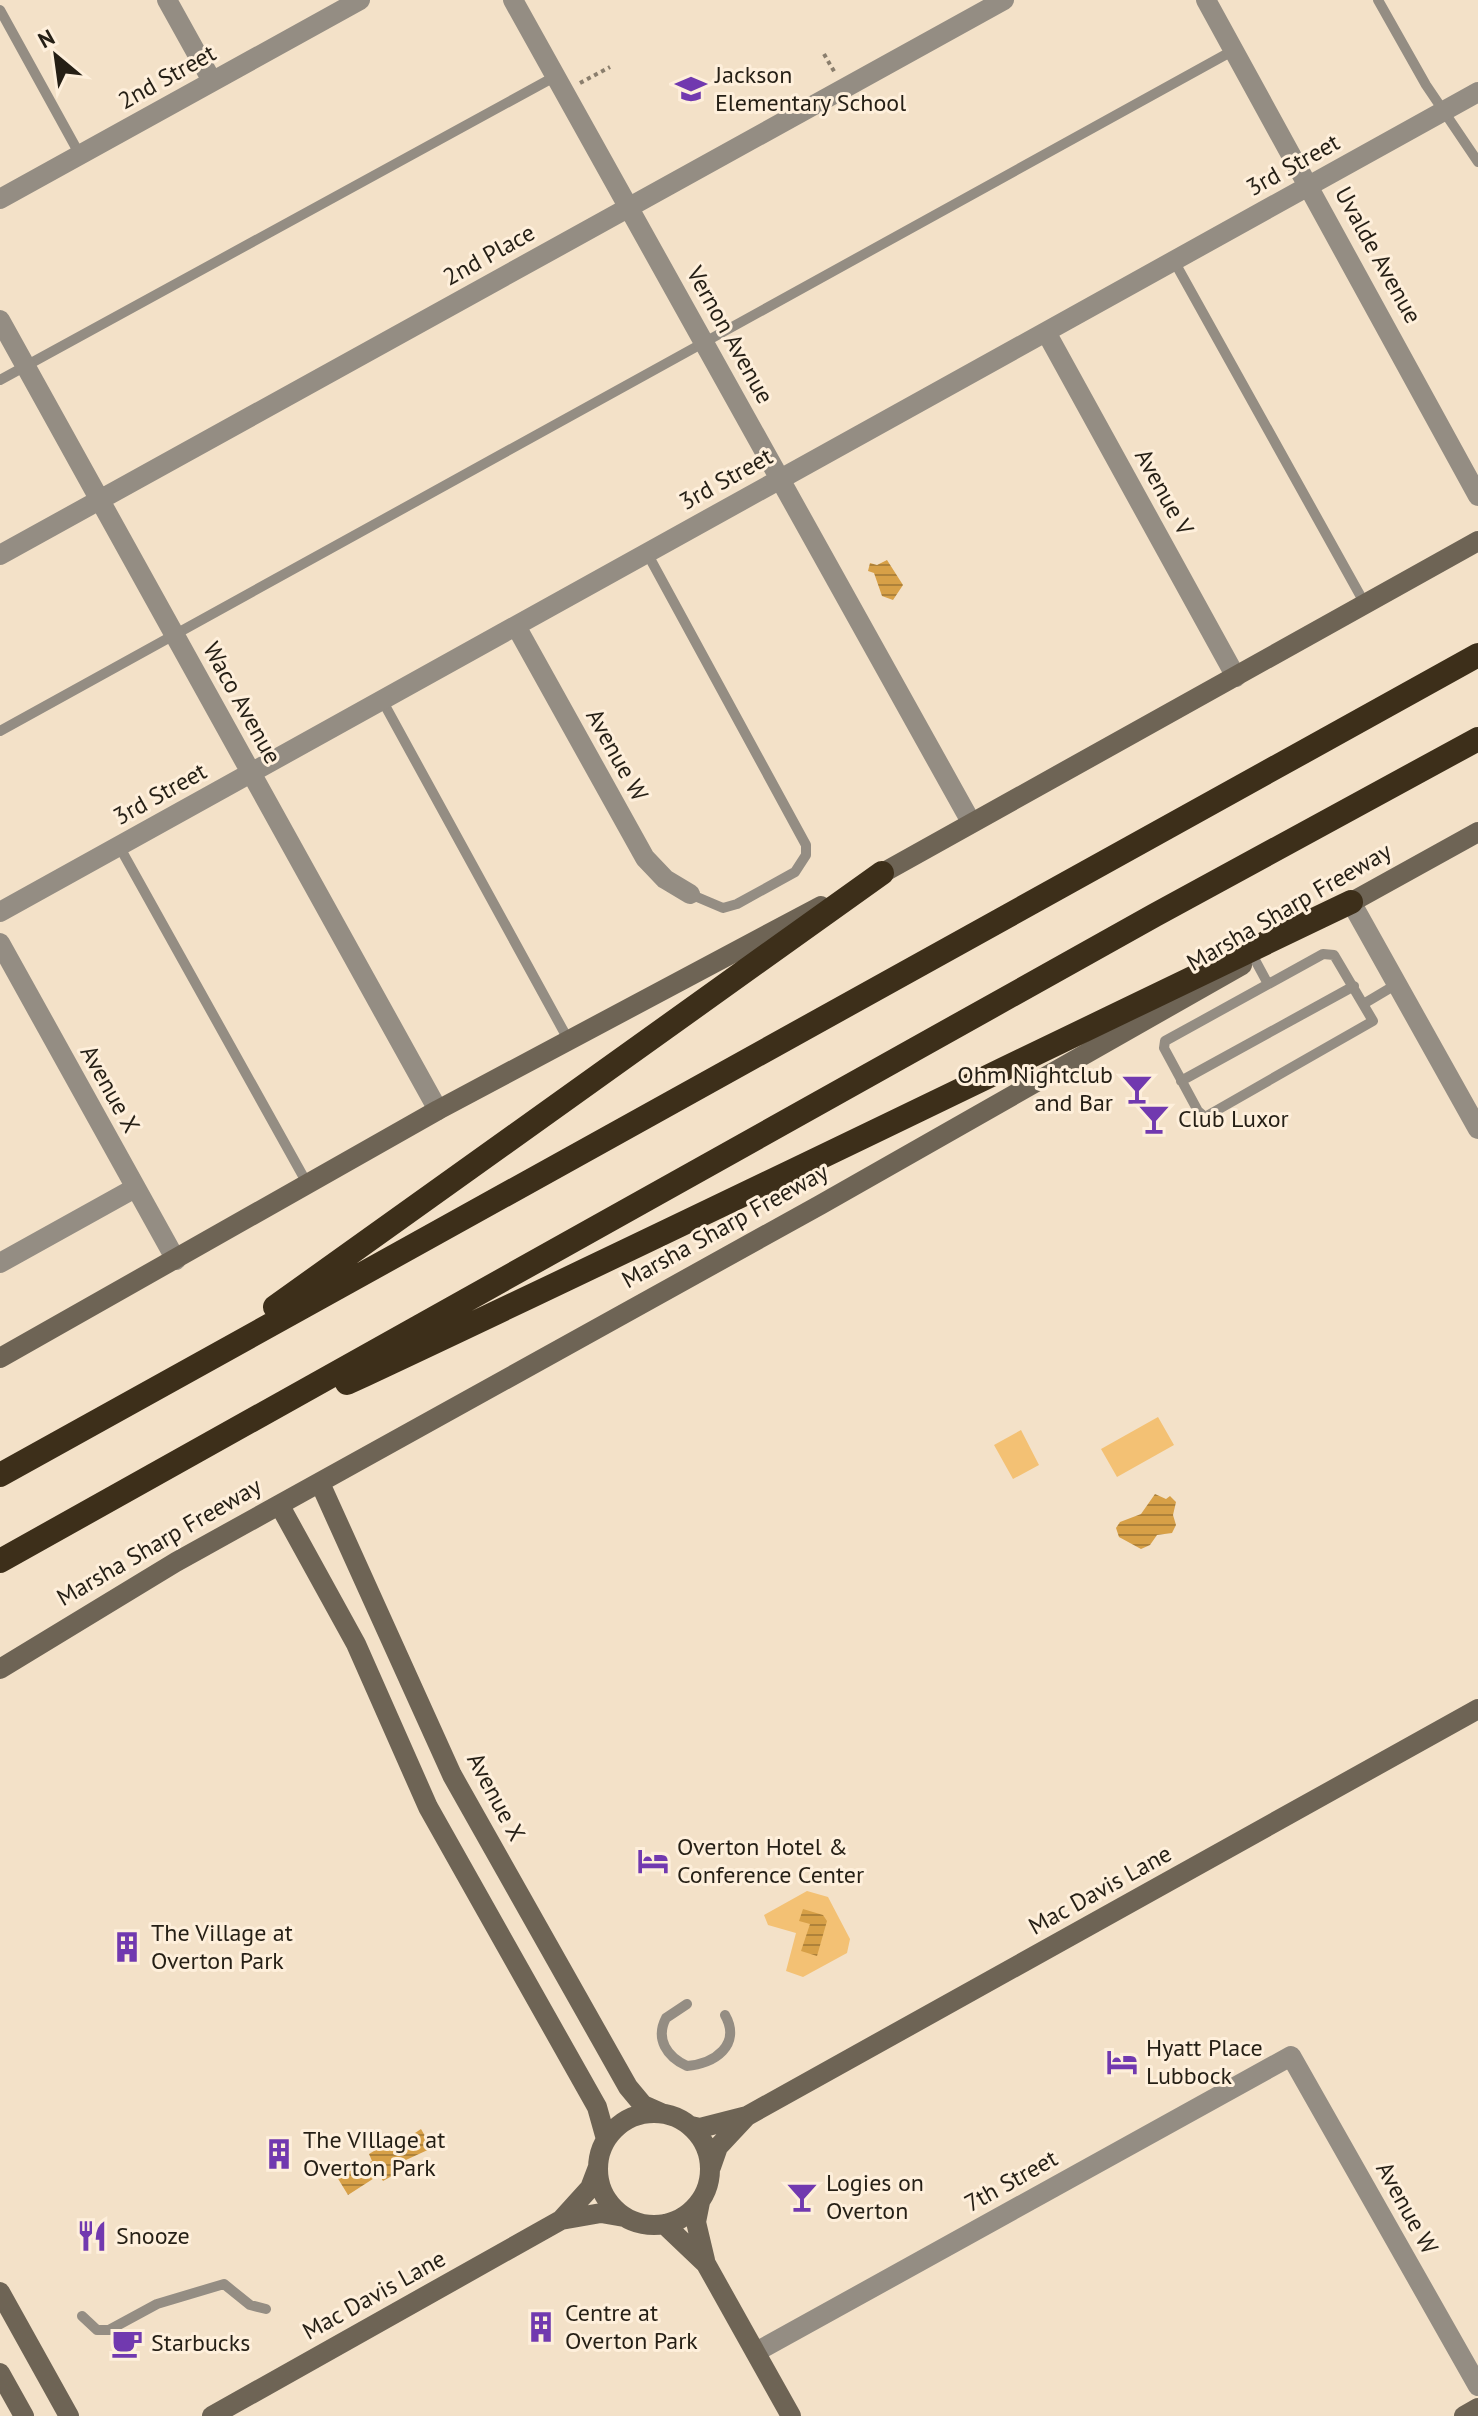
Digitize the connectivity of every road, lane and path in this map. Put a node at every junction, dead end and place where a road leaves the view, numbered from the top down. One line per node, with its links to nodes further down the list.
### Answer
1 (167, 0): 10 (street)
2 (513, 0): 11 (street, Vernon Avenue)
3 (1004, 0): 18 (street, 2nd Place)
4 (1206, 0): 8 (street, Uvalde Avenue)
5 (1378, 0): 13 (lane)
6 (350, 2): 10 (street, 2nd Street)
7 (0, 10): 14 (lane)
8 (1234, 50): 16 (street, Uvalde Avenue); 22 (lane)
9 (610, 67): 11 (path)
10 (212, 81): 14 (street, 2nd Street)
11 (559, 82): 18 (street, Vernon Avenue); 23 (lane)
12 (1478, 92): 13 (street, 3rd Street)
13 (1446, 110): 15 (lane); 16 (street, 3rd Street)
14 (80, 155): 17 (street, 2nd Street)
15 (1478, 162)
16 (1310, 186): 19 (street, 3rd Street); 26 (street, Uvalde Avenue)
17 (0, 199)
18 (629, 208): 22 (street, Vernon Avenue); 27 (street, 2nd Place)
19 (1174, 261): 21 (street, 3rd Street); 31 (lane)
20 (0, 320): 23 (street, Waco Avenue)
21 (1046, 332): 25 (street, 3rd Street); 35 (street, Avenue V)
22 (703, 341): 25 (street, Vernon Avenue); 33 (lane)
23 (25, 366): 24 (lane); 27 (street, Waco Avenue)
24 (0, 380)
25 (780, 479): 29 (street, 3rd Street); 40 (street, Vernon Avenue)
26 (1478, 496)
27 (100, 500): 30 (street, 2nd Place); 33 (street, Waco Avenue)
28 (1478, 541): 31 (street)
29 (647, 553): 32 (street, 3rd Street); 44 (lane)
30 (0, 555)
31 (1365, 604): 35 (street)
32 (516, 626): 36 (street, 3rd Street); 44 (street, Avenue W)
33 (174, 634): 37 (lane); 39 (street, Waco Avenue)
34 (1478, 655): 62 (highway)
35 (1236, 677): 40 (street)
36 (382, 700): 39 (street, 3rd Street); 53 (lane)
37 (0, 731)
38 (1478, 739): 63 (highway)
39 (251, 773): 42 (street, 3rd Street); 55 (street, Waco Avenue)
40 (971, 822): 43 (street)
41 (1478, 832): 45 (street, Marsha Sharp Freeway)
42 (119, 846): 46 (street, 3rd Street); 57 (lane)
43 (882, 873): 53 (street); 62 (highway)
44 (690, 894)
45 (1351, 902): 48 (street, Marsha Sharp Freeway); 50 (street); 63 (highway)
46 (0, 912)
47 (0, 943): 58 (street, Avenue X)
48 (1254, 958): 49 (lane); 65 (street, Marsha Sharp Freeway)
49 (1268, 984): 51 (lane); 54 (lane)
50 (1397, 984): 52 (lane); 56 (street)
51 (1354, 986): 52 (lane); 54 (lane)
52 (1365, 1003): 54 (lane)
53 (569, 1041): 55 (street)
54 (1181, 1081)
55 (438, 1110): 57 (street)
56 (1478, 1129)
57 (308, 1185): 59 (street)
58 (135, 1188): 59 (street, Avenue X); 60 (street)
59 (176, 1260): 61 (street)
60 (0, 1263)
61 (0, 1358)
62 (176, 1377): 64 (highway)
63 (186, 1459): 67 (highway)
64 (0, 1475)
65 (320, 1483): 66 (street, Marsha Sharp Freeway); 73 (street, Avenue X)
66 (280, 1506): 68 (street, Marsha Sharp Freeway); 76 (street)
67 (0, 1561)
68 (0, 1669)
69 (1478, 1709): 74 (street, Mac Davis Lane)
70 (687, 2004): 71 (lane)
71 (725, 2015)
72 (1291, 2056): 87 (street, 7th Street); 89 (street, Avenue W)
73 (661, 2113): 75 (street); 76 (street)
74 (747, 2116): 75 (street); 78 (street)
75 (691, 2126): 78 (street)
76 (606, 2139): 77 (street)
77 (598, 2167): 80 (street); 81 (street)
78 (711, 2167): 79 (street)
79 (700, 2202): 82 (street); 83 (street)
80 (624, 2217): 81 (street); 82 (street)
81 (561, 2220): 93 (street, Mac Davis Lane)
82 (664, 2224): 83 (street)
83 (706, 2264): 87 (street)
84 (0, 2292): 92 (street)
85 (266, 2309): 86 (lane)
86 (82, 2316)
87 (756, 2352): 94 (street)
88 (0, 2373): 91 (street)
89 (1478, 2386)
90 (1478, 2408): 95 (street)
91 (24, 2416)
92 (69, 2416)
93 (212, 2416)
94 (791, 2416)
95 (1464, 2416)

